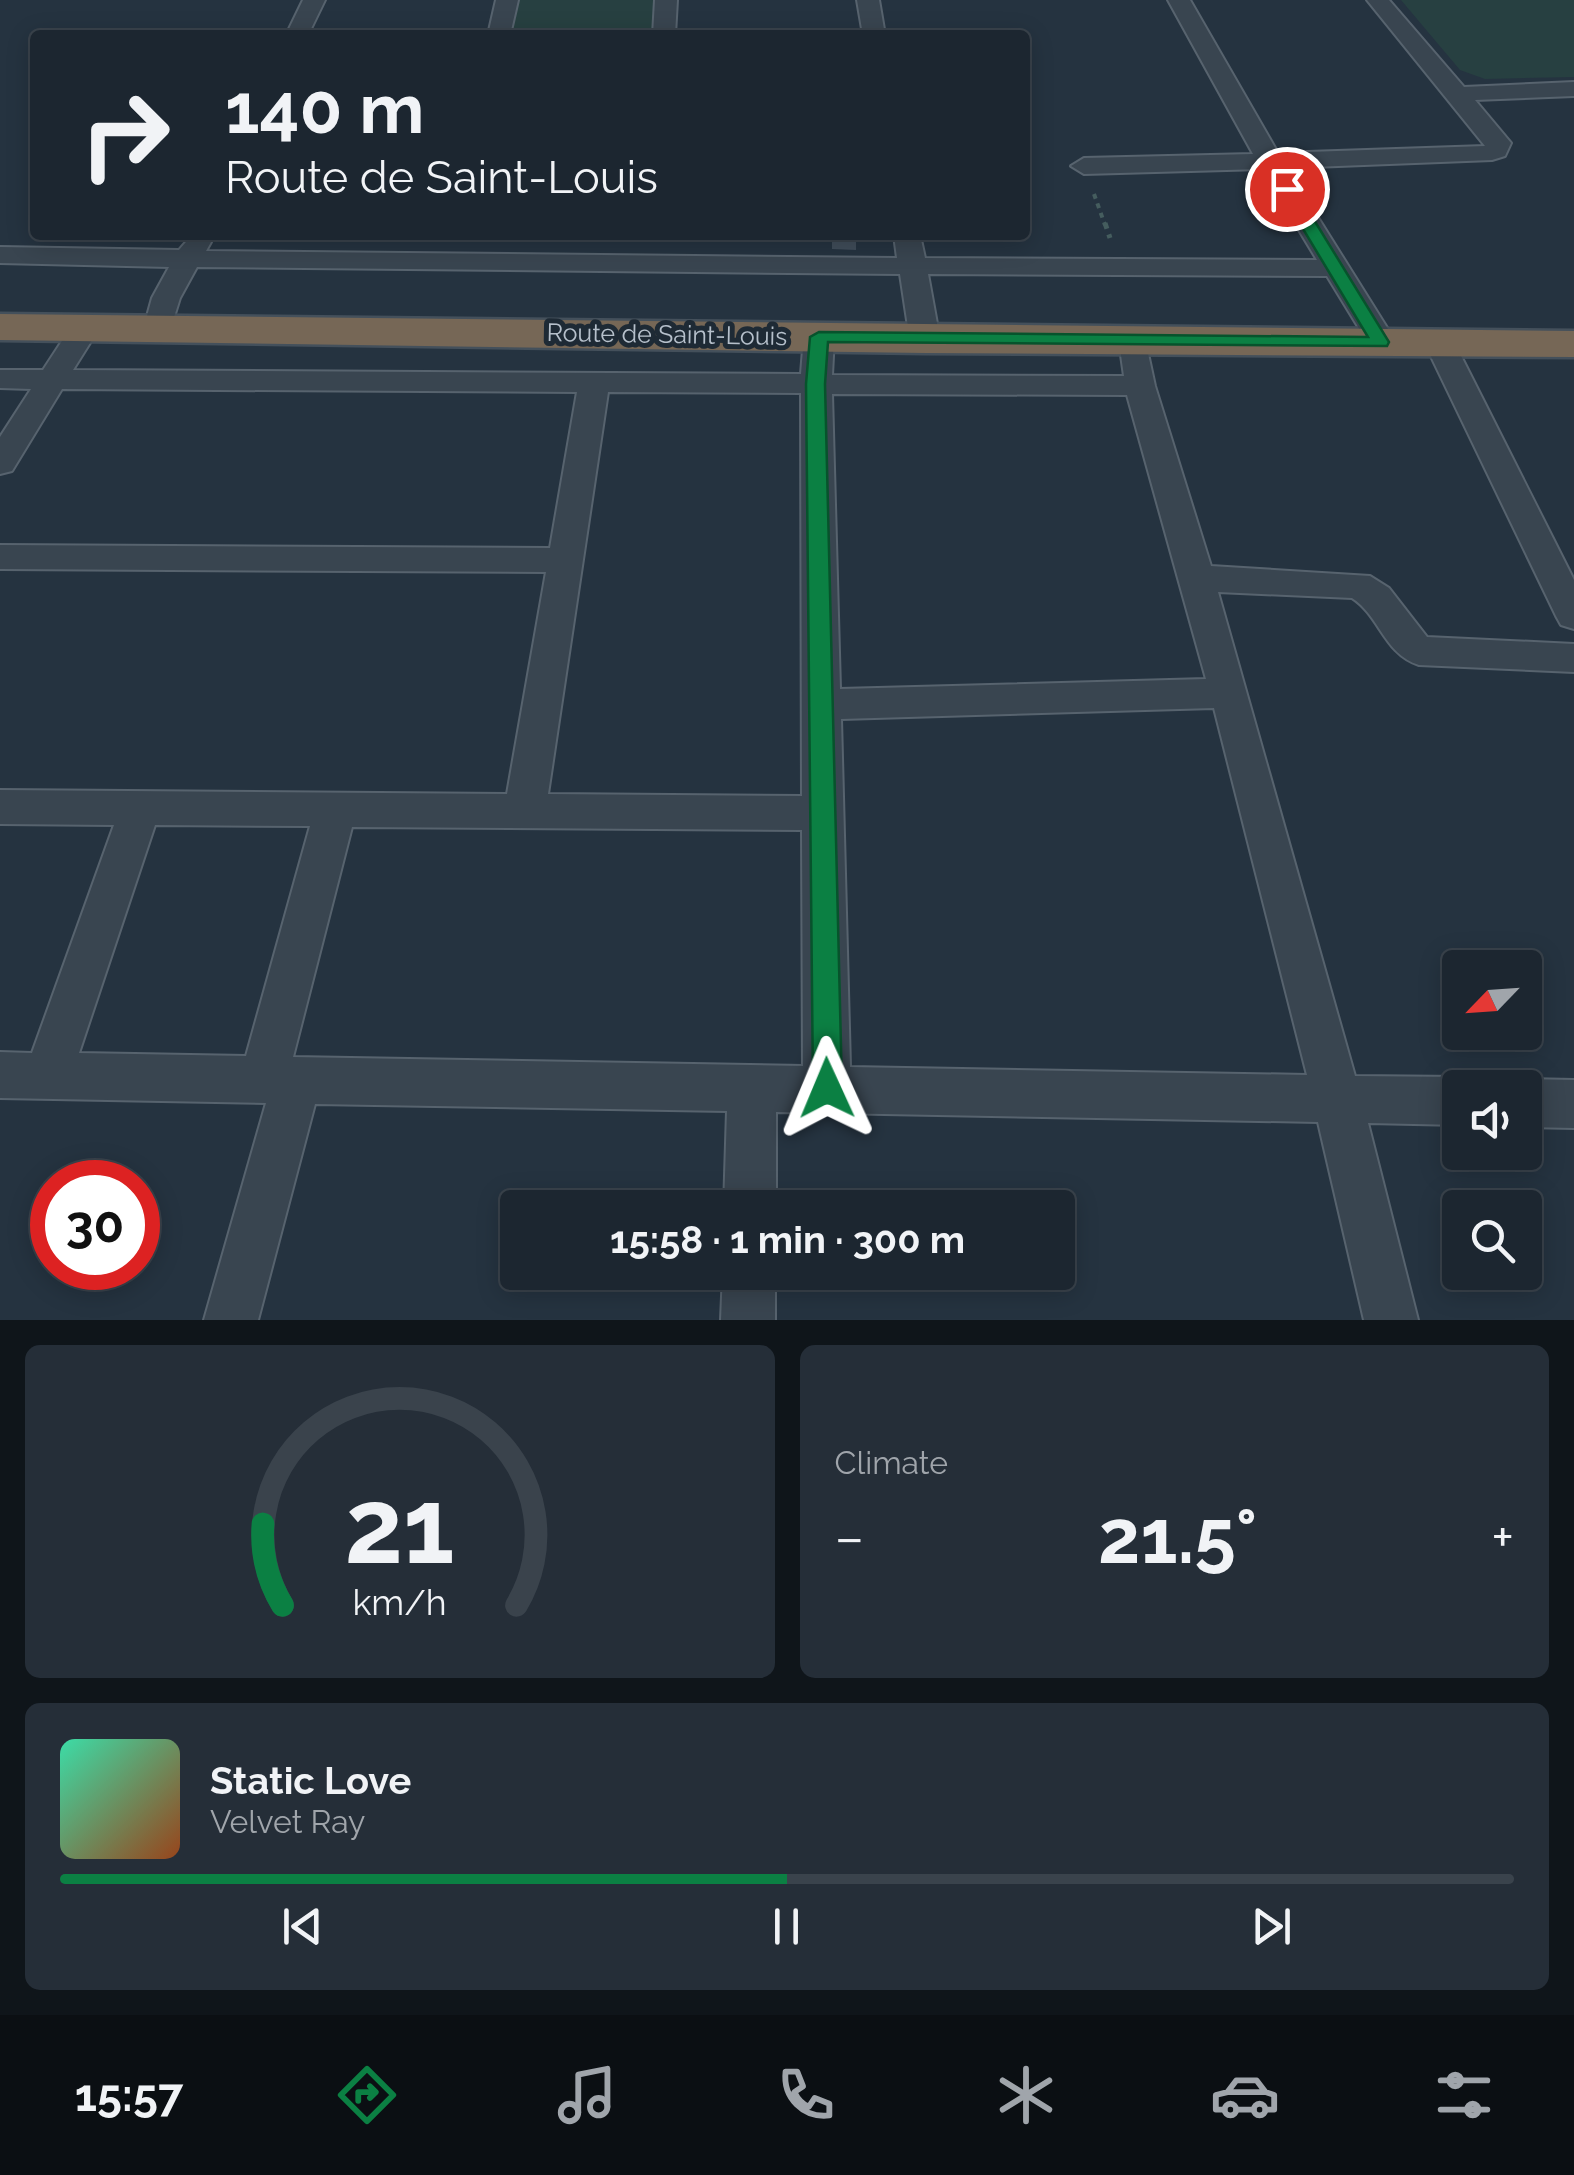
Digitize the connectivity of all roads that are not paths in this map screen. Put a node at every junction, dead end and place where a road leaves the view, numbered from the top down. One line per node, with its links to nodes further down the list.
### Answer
1 (314, 0): 7 (street)
2 (506, 0): 8 (street)
3 (666, 0): 9 (street)
4 (868, 0): 10 (street)
5 (1179, 0): 13 (street)
6 (1378, 0): 12 (street)
7 (299, 30)
8 (500, 30)
9 (664, 30)
10 (873, 30)
11 (1574, 89): 12 (street)
12 (1459, 94): 13 (street)
13 (1271, 162): 14 (street); 23 (street)
14 (1084, 166)
15 (444, 240): 20 (street)
16 (659, 240): 21 (street)
17 (909, 240): 22 (street)
18 (195, 247): 19 (street); 20 (street); 24 (street)
19 (0, 255)
20 (437, 264): 21 (street)
21 (658, 266): 22 (street)
22 (913, 268): 23 (street); 28 (street)
23 (1336, 268): 30 (street)
24 (159, 326): 26 (highway, Route de Saint-Louis); 27 (highway, Route de Saint-Louis)
25 (0, 327): 26 (highway, Route de Saint-Louis)
26 (85, 327): 34 (street)
27 (819, 337): 28 (highway, Route de Saint-Louis); 36 (street)
28 (924, 340): 29 (highway, Route de Saint-Louis)
29 (1134, 341): 30 (highway, Route de Saint-Louis); 37 (street)
30 (1380, 342): 31 (highway, Route de Saint-Louis)
31 (1440, 344): 32 (highway, Route de Saint-Louis); 42 (street)
32 (1574, 344)
33 (0, 380): 34 (street)
34 (51, 380): 35 (street); 38 (street)
35 (594, 383): 36 (street); 40 (street)
36 (816, 384): 37 (street); 45 (street)
37 (1140, 386): 41 (street)
38 (0, 463)
39 (0, 556): 40 (street)
40 (565, 560): 49 (street)
41 (1198, 578): 43 (street); 44 (street)
42 (1574, 616)
43 (1574, 658)
44 (1230, 693): 45 (street); 55 (street)
45 (821, 705): 50 (street)
46 (140, 806): 47 (street); 48 (street); 51 (street)
47 (0, 807)
48 (336, 808): 49 (street); 52 (street)
49 (525, 808): 50 (street)
50 (823, 812): 54 (street)
51 (23, 1076): 52 (street)
52 (280, 1082): 53 (street); 61 (street)
53 (752, 1086): 54 (street); 59 (street)
54 (827, 1088): 55 (street)
55 (1338, 1098): 56 (street); 63 (street)
56 (1442, 1101)
57 (1542, 1103): 58 (street)
58 (1574, 1104)
59 (750, 1190)
60 (749, 1290): 62 (street)
61 (232, 1320)
62 (748, 1320)
63 (1391, 1320)

